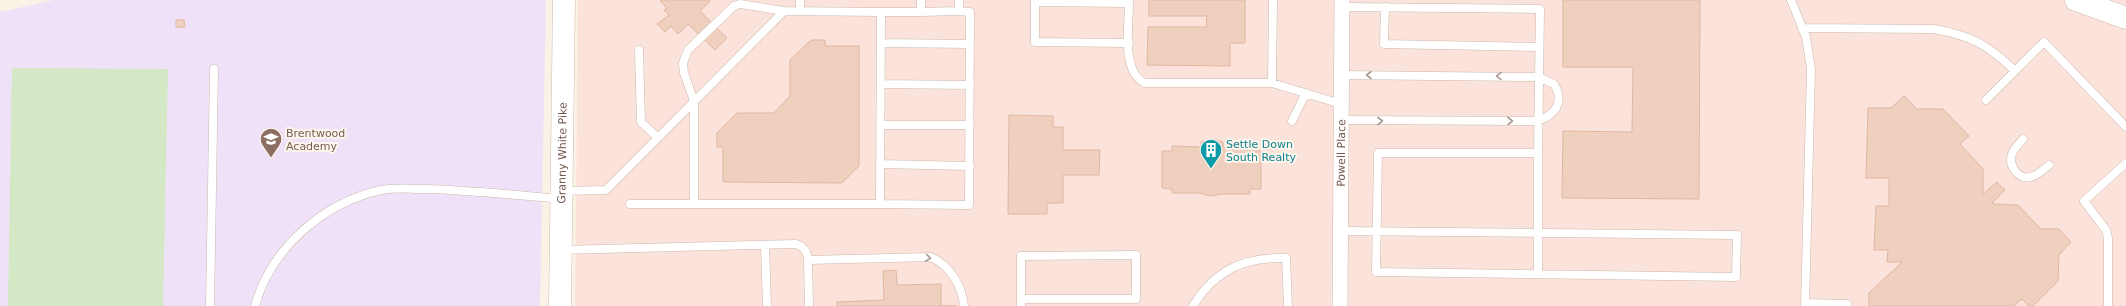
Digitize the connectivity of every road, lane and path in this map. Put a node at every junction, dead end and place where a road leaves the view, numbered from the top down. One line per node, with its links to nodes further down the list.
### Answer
1 (564, 0): 46 (main road, Granny White Pike)
2 (800, 0): 11 (lane)
3 (921, 0): 13 (lane)
4 (959, 0): 14 (lane)
5 (1273, 0): 26 (lane)
6 (1791, 0): 16 (lane)
7 (2076, 0): 15 (main road)
8 (1342, 4): 9 (lane); 24 (street, Powell Place)
9 (1385, 8): 20 (lane); 20 (lane)
10 (784, 11): 11 (lane); 31 (lane); 31 (lane)
11 (800, 11): 12 (lane)
12 (881, 12): 13 (lane); 18 (lane)
13 (922, 12): 14 (lane)
14 (958, 12): 19 (lane)
15 (2126, 18)
16 (1802, 28): 23 (lane); 58 (lane)
17 (1129, 42): 17 (lane); 26 (lane)
18 (881, 43): 19 (lane); 27 (lane)
19 (970, 44): 28 (lane)
20 (1539, 47): 25 (lane)
21 (639, 50): 39 (lane)
22 (214, 69): 60 (lane)
23 (2015, 71): 30 (lane); 38 (lane)
24 (1341, 75): 25 (lane, one-way to 24); 32 (street, Powell Place)
25 (1538, 76): 35 (lane); 35 (lane)
26 (1272, 83): 29 (lane)
27 (881, 84): 28 (lane); 36 (lane)
28 (970, 85): 37 (lane)
29 (1306, 93): 32 (lane); 34 (lane)
30 (1986, 100)
31 (694, 101): 39 (lane); 48 (lane)
32 (1341, 104): 33 (street, Powell Place)
33 (1341, 120): 35 (lane, one-way to 35); 50 (street, Powell Place)
34 (1292, 121)
35 (1537, 121): 41 (lane)
36 (880, 125): 37 (lane); 43 (lane)
37 (970, 126): 45 (lane)
38 (2126, 127)
39 (657, 137): 46 (lane)
40 (2023, 139): 44 (lane)
41 (1538, 153): 51 (lane); 52 (lane)
42 (2126, 163): 69 (lane)
43 (880, 164): 45 (lane); 49 (lane)
44 (2049, 165)
45 (970, 166): 49 (lane)
46 (562, 195): 54 (main road, Granny White Pike); 61 (lane)
47 (630, 204): 48 (lane)
48 (694, 204): 49 (lane)
49 (880, 204)
50 (1340, 231): 51 (lane); 68 (street, Powell Place)
51 (1376, 232): 52 (lane); 56 (lane)
52 (1538, 233): 56 (lane); 56 (lane)
53 (765, 245): 54 (lane); 55 (lane); 63 (lane)
54 (561, 250): 62 (main road, Granny White Pike)
55 (808, 260): 64 (lane); 65 (lane, one-way to 65)
56 (1538, 274)
57 (1021, 303): 57 (lane)
58 (1805, 304): 59 (lane)
59 (1847, 304)
60 (210, 306)
61 (255, 306)
62 (560, 306)
63 (767, 306)
64 (809, 306)
65 (964, 306)
66 (1193, 306): 67 (lane)
67 (1288, 306)
68 (1340, 306)
69 (2108, 306)

